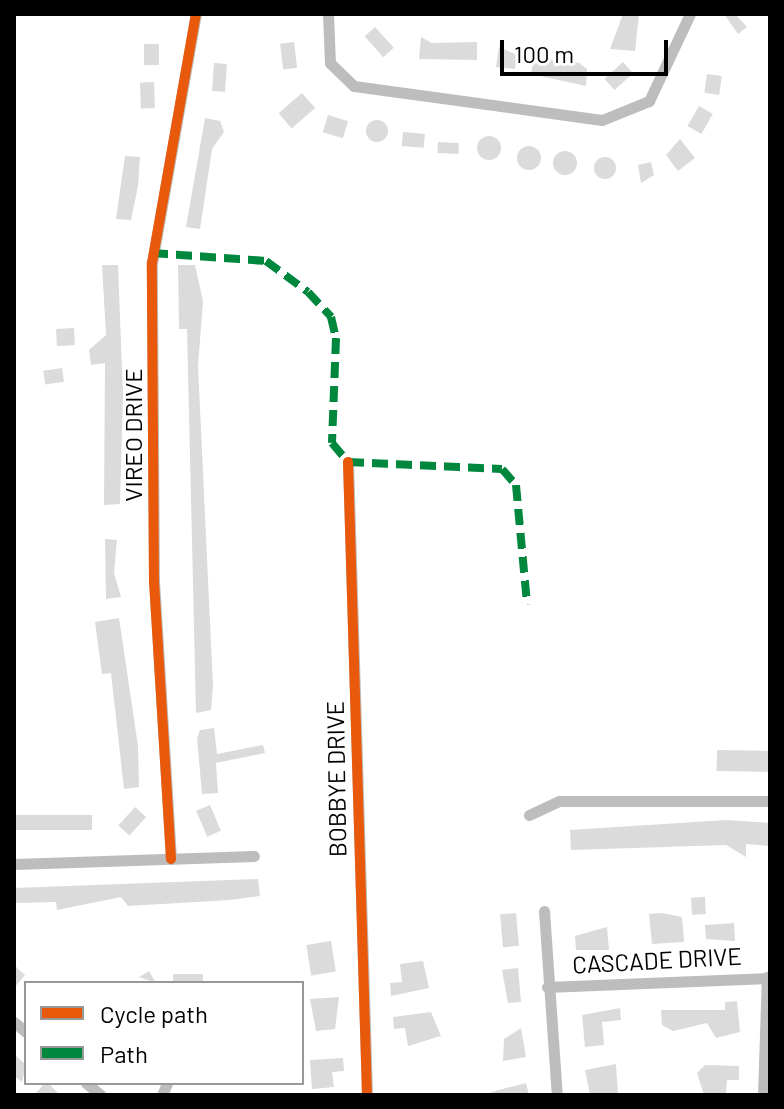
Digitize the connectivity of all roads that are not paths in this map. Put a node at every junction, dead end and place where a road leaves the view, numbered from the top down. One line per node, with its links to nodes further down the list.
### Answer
1 (196, 14): 8 (street, VIREO DRIVE)
2 (328, 14): 3 (street)
3 (690, 14)
4 (348, 462): 13 (street, BOBBYE DRIVE)
5 (770, 801): 6 (street)
6 (529, 815)
7 (254, 856): 8 (street)
8 (171, 859): 9 (street)
9 (14, 864)
10 (544, 911): 12 (street)
11 (768, 978): 12 (street, CASCADE DRIVE); 15 (street)
12 (547, 987): 14 (street)
13 (367, 1095)
14 (557, 1095)
15 (763, 1095)

